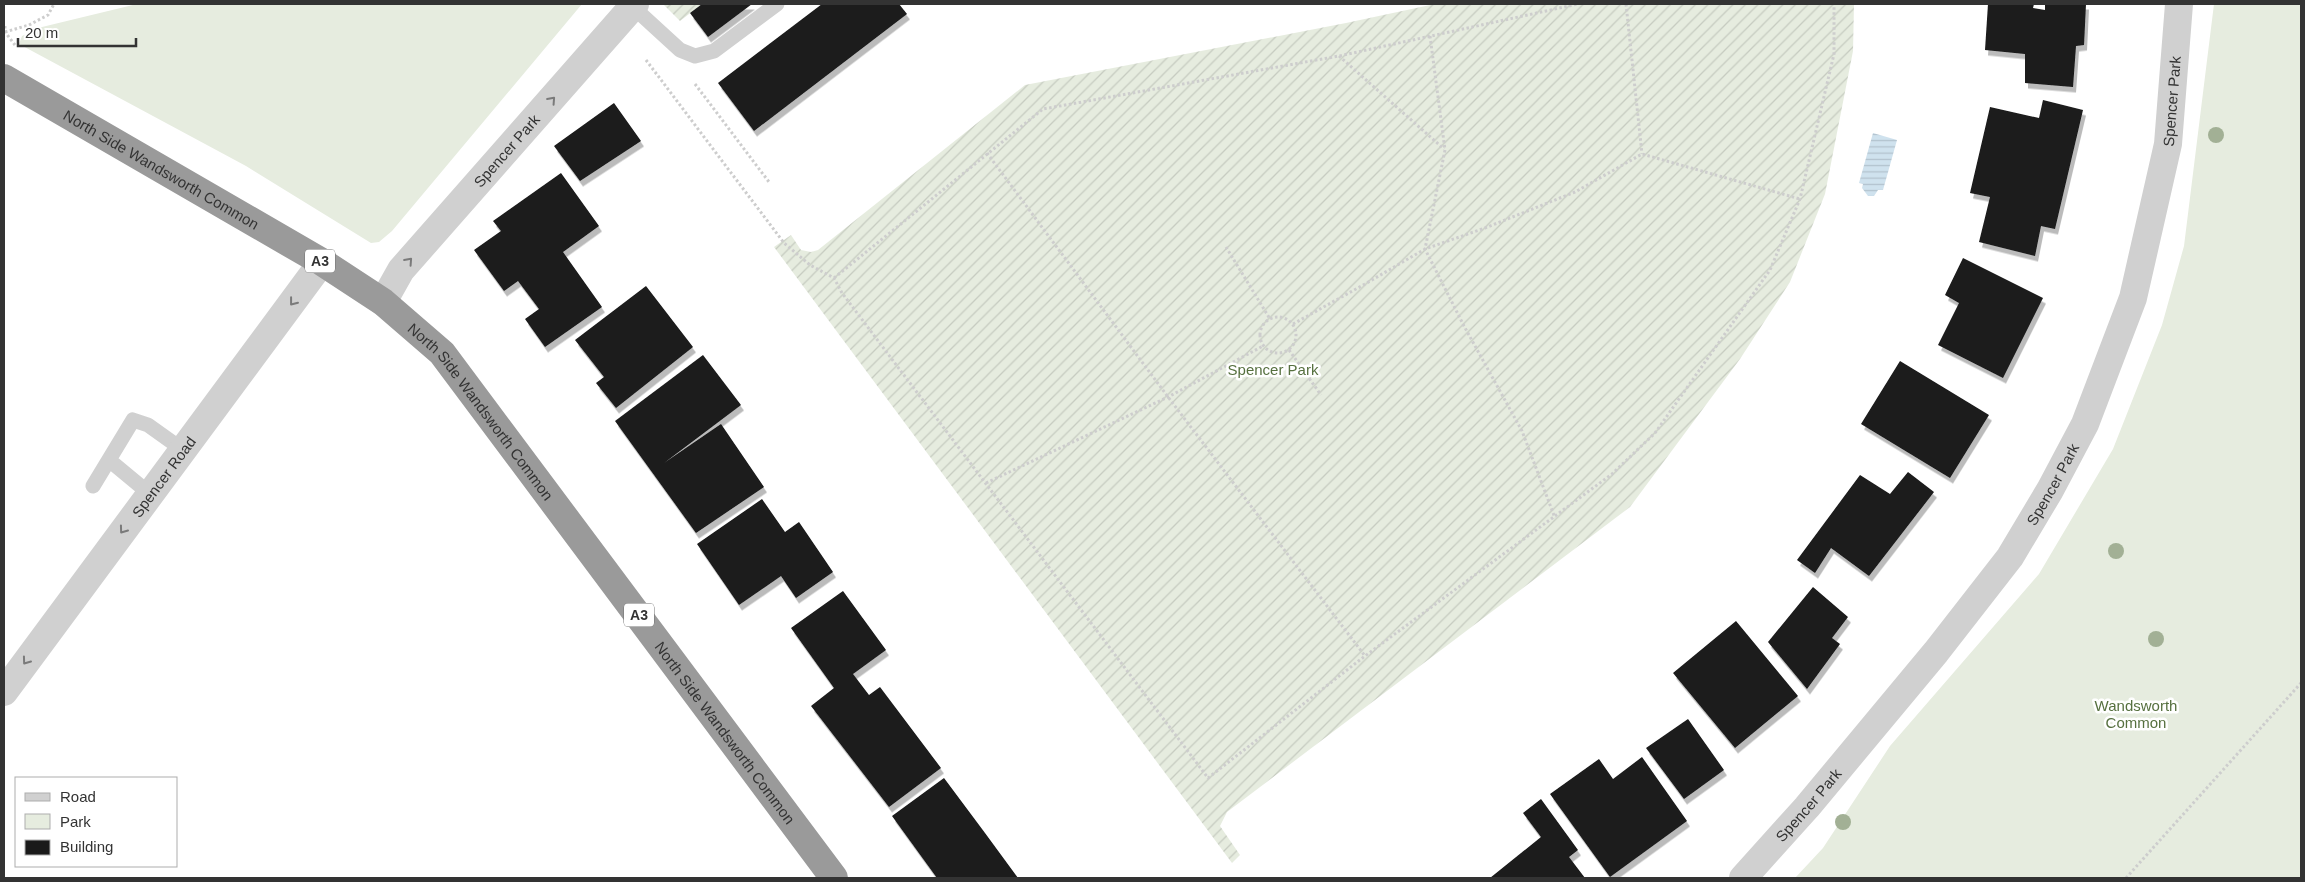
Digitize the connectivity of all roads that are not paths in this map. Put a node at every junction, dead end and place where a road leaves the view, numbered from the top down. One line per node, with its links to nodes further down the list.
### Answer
1 (777, 4): 3 (lane)
2 (2179, 4): 13 (street, Spencer Park)
3 (634, 5): 6 (street, Spencer Park, one-way to 3)
4 (4, 78): 5 (highway, North Side Wandsworth Common / A3)
5 (322, 262): 6 (highway, North Side Wandsworth Common / A3); 7 (street, Spencer Road, one-way to 7)
6 (383, 302): 12 (highway, North Side Wandsworth Common / A3)
7 (183, 450): 8 (lane); 10 (street, Spencer Road)
8 (109, 460): 9 (lane); 10 (lane)
9 (93, 486)
10 (150, 494): 11 (street, Spencer Road, one-way to 11)
11 (4, 692)
12 (834, 878)
13 (1743, 878)

